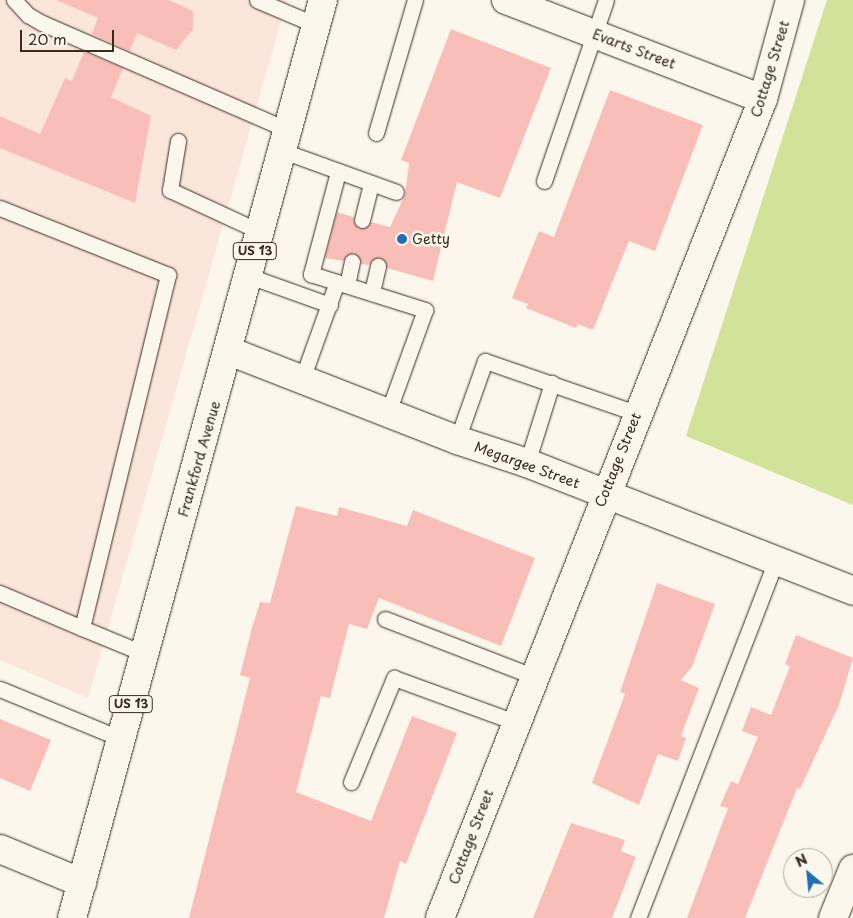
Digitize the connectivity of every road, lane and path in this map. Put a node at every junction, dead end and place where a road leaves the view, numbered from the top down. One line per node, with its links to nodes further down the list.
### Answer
1 (14, 0): 11 (lane)
2 (257, 0): 7 (lane)
3 (415, 0): 10 (lane)
4 (506, 0): 8 (street, Evarts Street)
5 (606, 0): 8 (lane)
6 (790, 0): 9 (street, Cottage Street)
7 (319, 13): 11 (street, Frankford Avenue / US 13)
8 (597, 35): 9 (street, Evarts Street); 14 (lane)
9 (763, 98): 30 (street, Cottage Street)
10 (376, 133)
11 (286, 140): 13 (lane); 19 (street, Frankford Avenue / US 13)
12 (178, 141): 19 (lane)
13 (338, 172): 15 (lane); 23 (lane)
14 (544, 181)
15 (371, 183): 16 (lane); 18 (lane)
16 (396, 192)
17 (0, 208): 38 (lane)
18 (362, 220)
19 (261, 232): 22 (street, Frankford Avenue / US 13)
20 (352, 262): 23 (lane)
21 (378, 266): 24 (lane)
22 (249, 276): 25 (lane); 26 (street, Frankford Avenue / US 13)
23 (342, 284): 24 (lane); 25 (lane)
24 (372, 292): 29 (lane)
25 (330, 305): 27 (lane)
26 (229, 351): 27 (street, Megargee Street); 39 (street, Frankford Avenue / US 13)
27 (302, 379): 29 (street, Megargee Street)
28 (552, 384): 30 (lane); 31 (lane); 32 (lane)
29 (388, 412): 31 (street, Megargee Street)
30 (636, 413): 33 (street, Cottage Street)
31 (457, 440): 32 (street, Megargee Street)
32 (527, 463): 33 (street, Megargee Street)
33 (604, 495): 34 (street, Megargee Street); 40 (street, Cottage Street)
34 (776, 562): 35 (street, Megargee Street); 50 (lane)
35 (853, 591)
36 (0, 594): 38 (lane)
37 (385, 619): 40 (lane)
38 (82, 628): 39 (lane)
39 (145, 654): 43 (street, Frankford Avenue / US 13)
40 (533, 676): 42 (street, Cottage Street)
41 (0, 689): 43 (lane)
42 (515, 722): 44 (lane); 49 (street, Cottage Street)
43 (122, 739): 47 (street, Frankford Avenue / US 13)
44 (351, 782)
45 (0, 849): 47 (street)
46 (853, 869): 51 (street)
47 (82, 883): 48 (street, Frankford Avenue / US 13)
48 (72, 918)
49 (440, 918)
50 (638, 918)
51 (833, 918)

